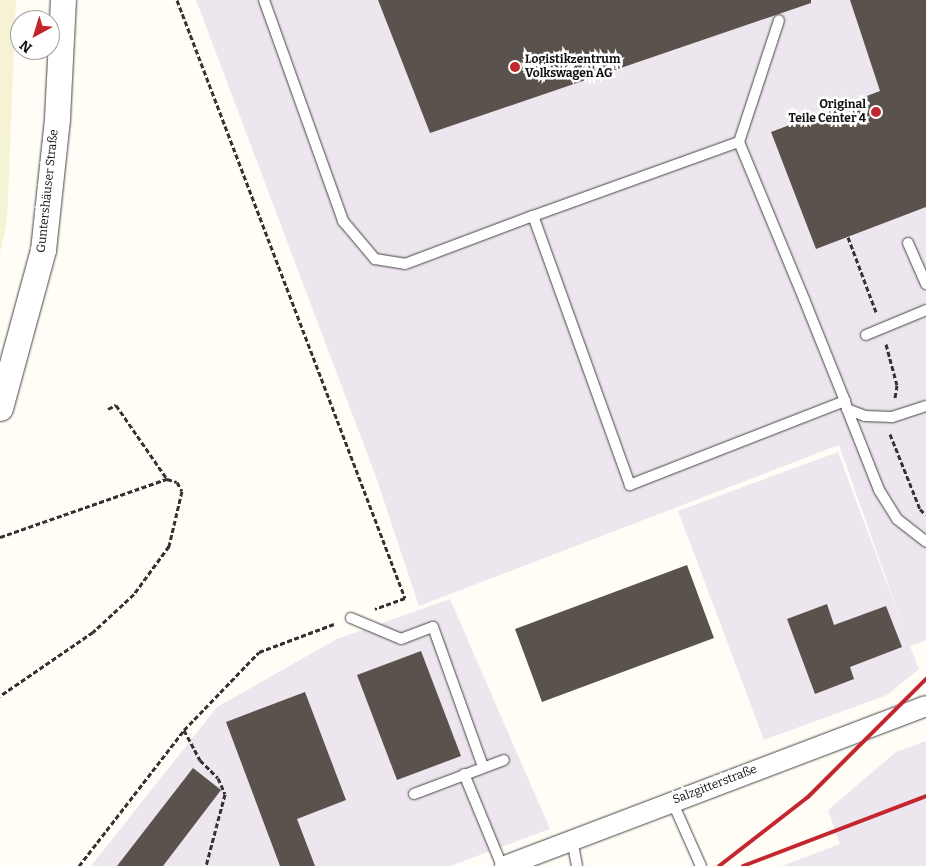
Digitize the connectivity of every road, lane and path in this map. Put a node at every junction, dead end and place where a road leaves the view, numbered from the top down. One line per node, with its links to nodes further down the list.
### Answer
1 (63, 0): 15 (street, Guntershäuser Straße)
2 (177, 0): 22 (path)
3 (264, 0): 6 (lane)
4 (779, 20): 5 (lane)
5 (739, 142): 6 (lane); 13 (lane)
6 (533, 216): 13 (lane)
7 (848, 237): 11 (path)
8 (908, 243): 9 (lane)
9 (926, 284)
10 (926, 310): 11 (lane)
11 (882, 328): 12 (lane); 17 (path)
12 (866, 335)
13 (846, 405): 17 (lane); 21 (lane)
14 (926, 406): 17 (lane)
15 (0, 408)
16 (108, 408): 18 (path)
17 (892, 417): 19 (path)
18 (167, 479): 20 (path); 23 (path)
19 (926, 515)
20 (0, 537)
21 (926, 542)
22 (351, 618): 25 (path); 27 (lane)
23 (0, 696)
24 (926, 706): 30 (street, Salzgitterstraße)
25 (184, 730): 32 (path); 33 (path)
26 (504, 760): 27 (lane)
27 (483, 767): 28 (lane)
28 (464, 774): 29 (lane); 34 (lane)
29 (414, 794)
30 (672, 801): 31 (street, Salzgitterstraße); 36 (lane)
31 (572, 840): 34 (street, Salzgitterstraße); 35 (lane)
32 (79, 866)
33 (206, 866)
34 (503, 866)
35 (577, 866)
36 (701, 866)

